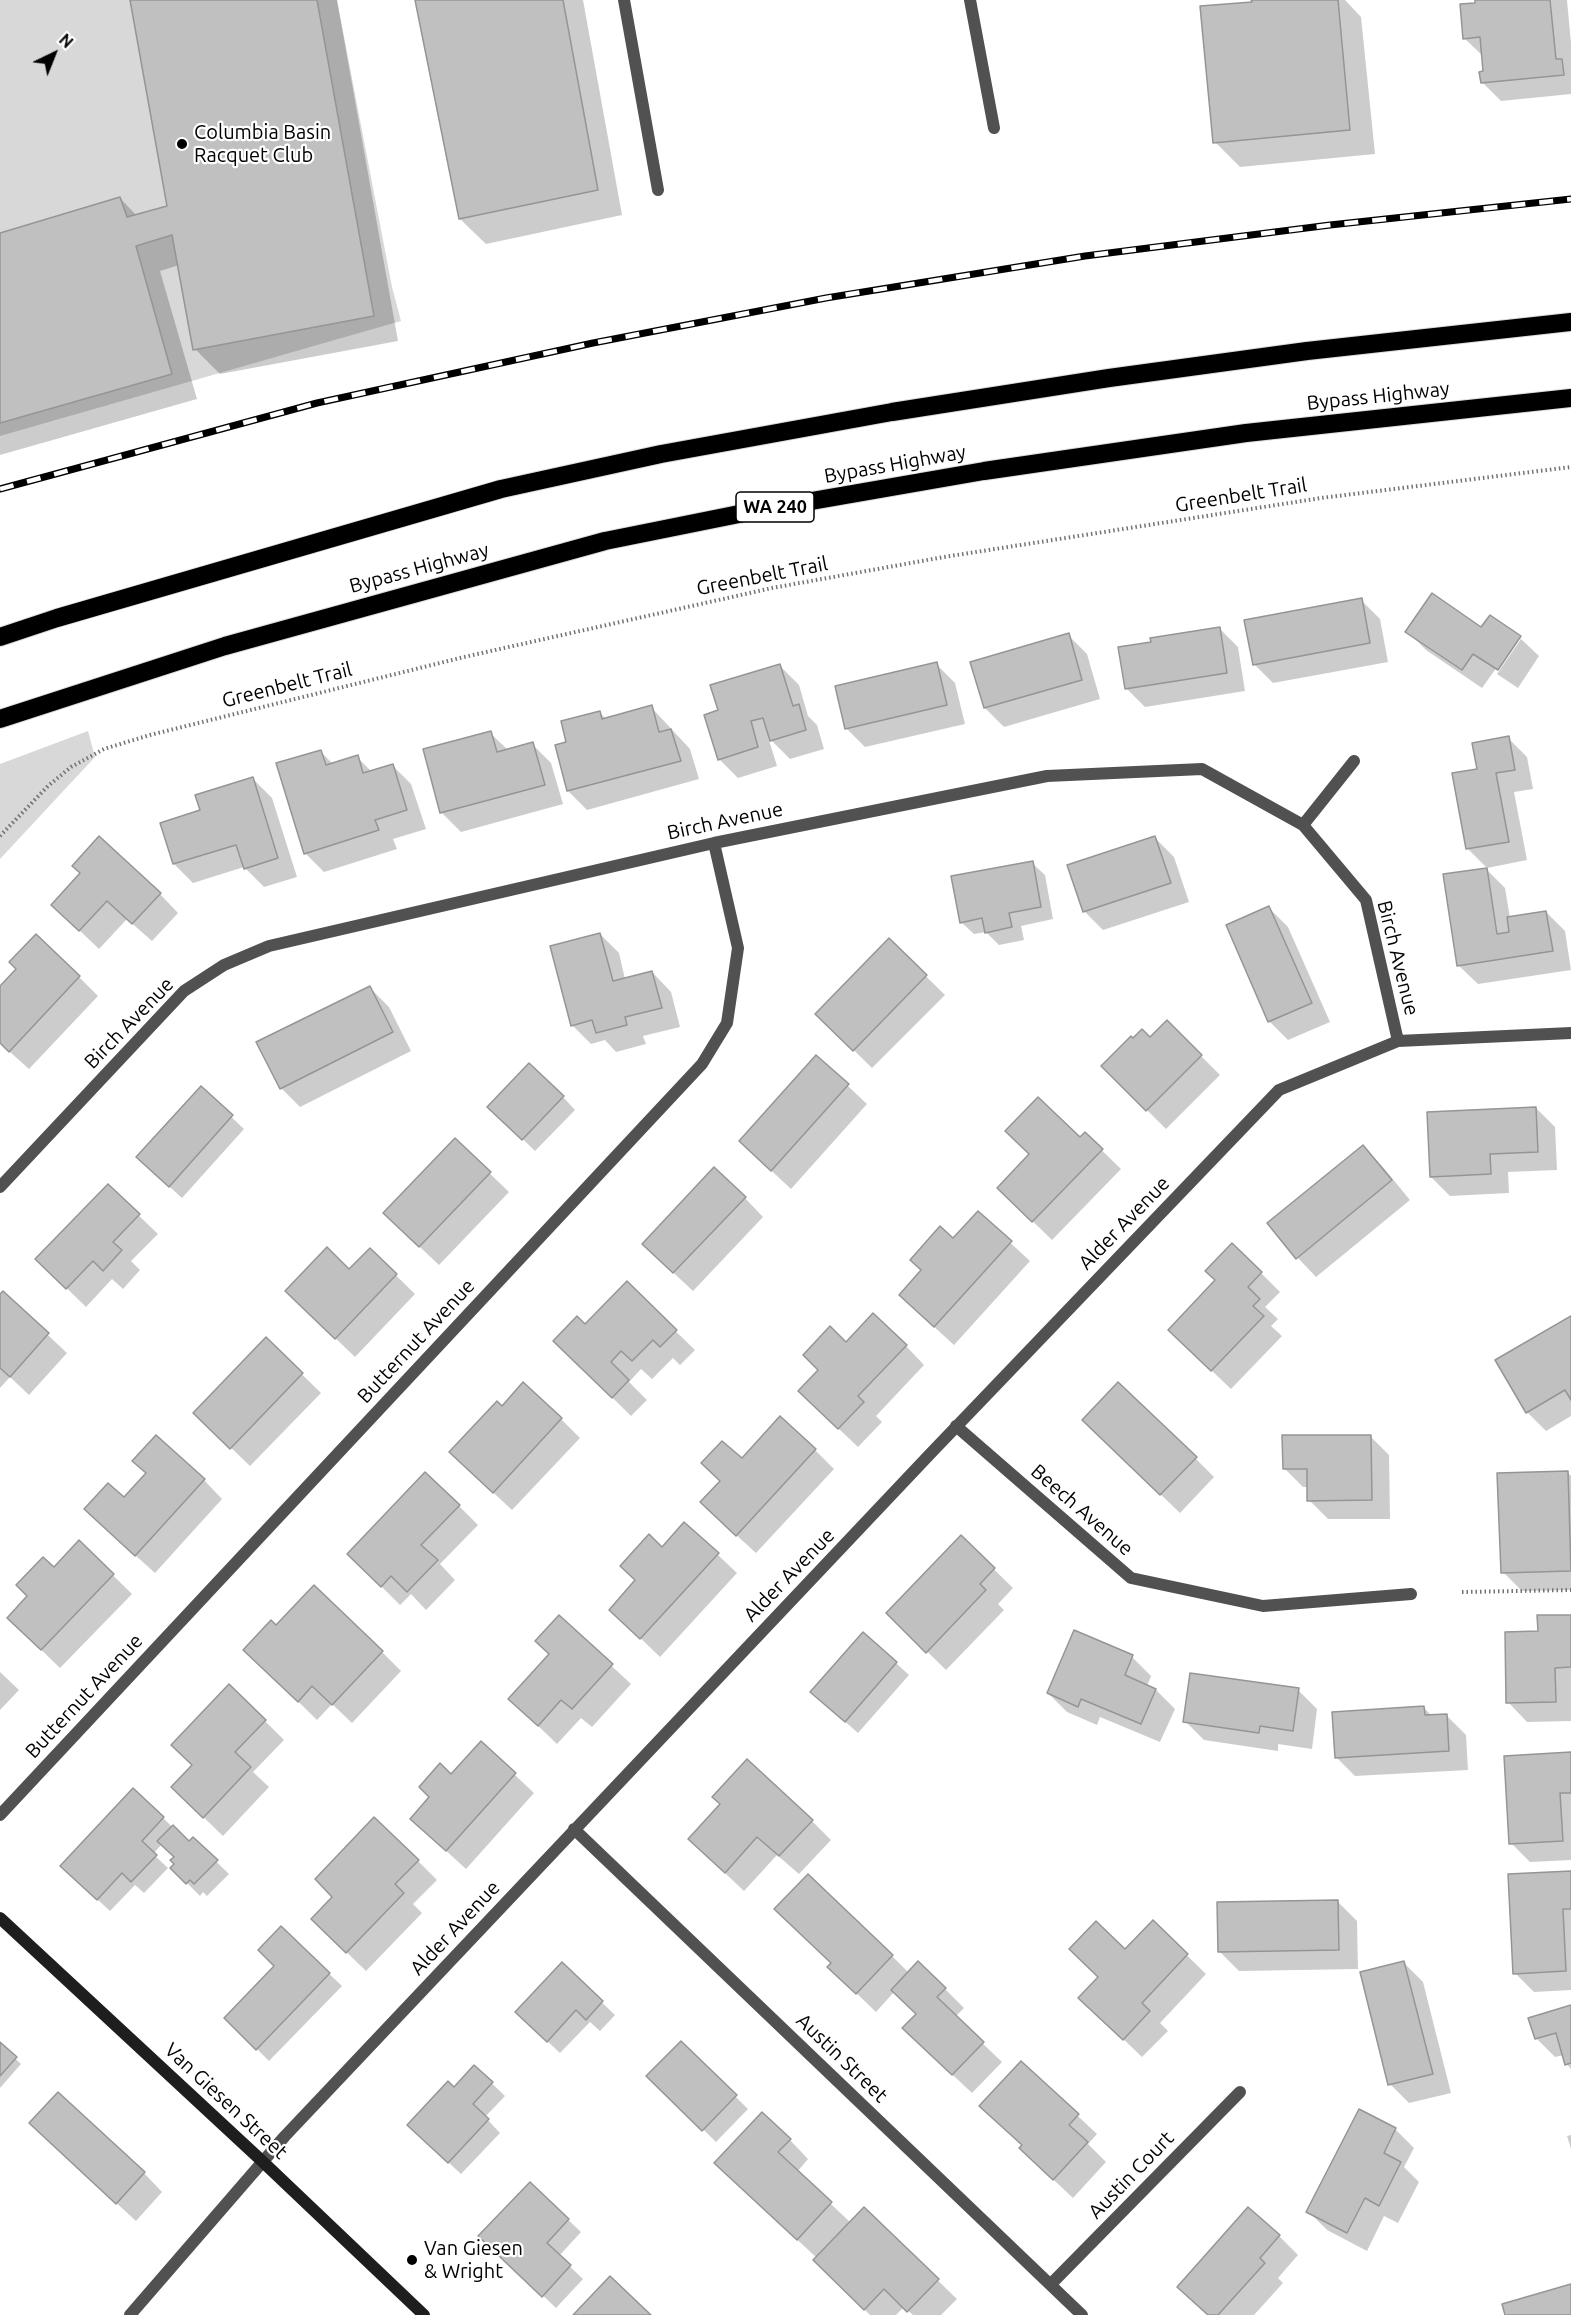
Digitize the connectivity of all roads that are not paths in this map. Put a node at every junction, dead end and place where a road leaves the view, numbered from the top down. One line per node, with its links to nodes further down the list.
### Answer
1 (624, 0): 4 (street)
2 (970, 0): 3 (street)
3 (994, 128)
4 (658, 190)
5 (1571, 322): 7 (highway)
6 (1571, 398): 8 (highway, Bypass Highway / WA 240)
7 (0, 637)
8 (0, 719)
9 (1354, 761): 10 (street)
10 (1303, 825): 11 (street, Birch Avenue); 13 (street, Birch Avenue)
11 (714, 843): 14 (street, Birch Avenue); 17 (street, Butternut Avenue)
12 (1571, 1033): 13 (street, Alder Avenue)
13 (1398, 1041): 15 (street, Alder Avenue)
14 (0, 1187)
15 (956, 1426): 16 (street, Beech Avenue); 18 (street, Alder Avenue)
16 (1410, 1594)
17 (0, 1815)
18 (574, 1829): 21 (street, Alder Avenue); 22 (street, Austin Street)
19 (0, 1918): 21 (main road, Van Giesen Street)
20 (1240, 2092): 22 (street, Austin Court)
21 (262, 2161): 23 (street, Alder Avenue); 24 (main road, Van Giesen Street)
22 (1051, 2284): 25 (street, Austin Street)
23 (130, 2315)
24 (424, 2315)
25 (1082, 2315)

